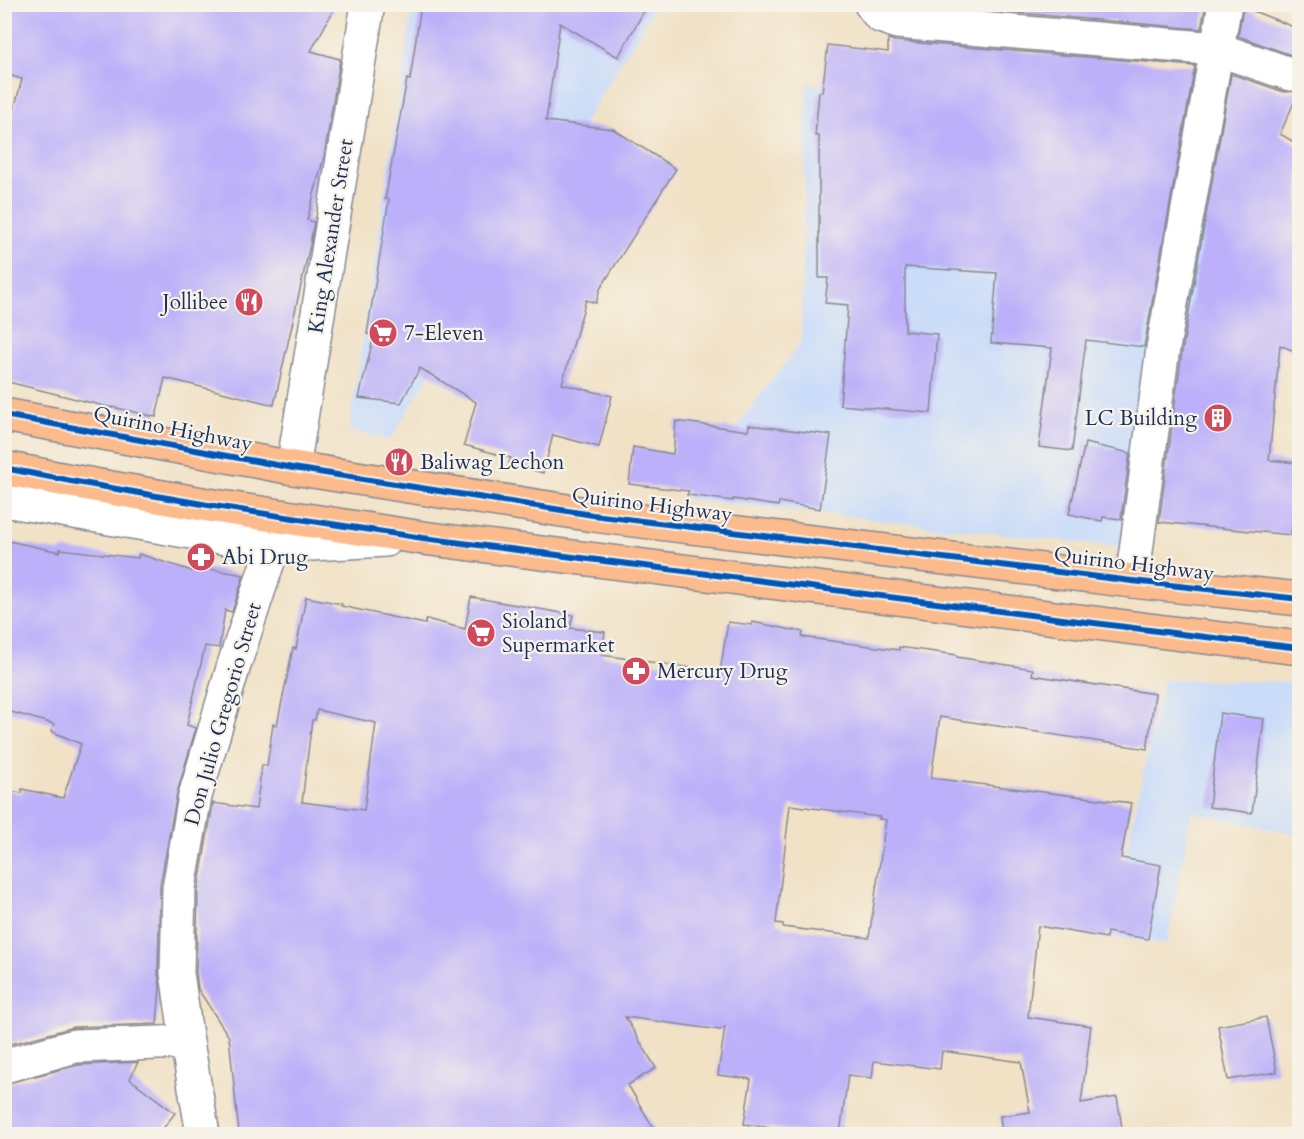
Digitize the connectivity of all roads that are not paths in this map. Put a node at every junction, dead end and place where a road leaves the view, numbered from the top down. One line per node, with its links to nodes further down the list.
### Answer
1 (368, 4): 8 (street, King Alexander Street)
2 (871, 4): 4 (street)
3 (1225, 4): 4 (street)
4 (1216, 50): 5 (street); 12 (street)
5 (1299, 72)
6 (4, 415): 8 (main road, Quirino Highway)
7 (4, 468): 10 (main road)
8 (293, 468): 12 (main road, Quirino Highway)
9 (4, 500): 11 (street)
10 (423, 538): 11 (street); 14 (main road)
11 (273, 546): 15 (street, Don Julio Gregorio Street)
12 (1132, 581): 13 (main road, Quirino Highway)
13 (1299, 599)
14 (1299, 648)
15 (187, 1041): 16 (street); 17 (street, Don Julio Gregorio Street)
16 (4, 1066)
17 (203, 1134)

